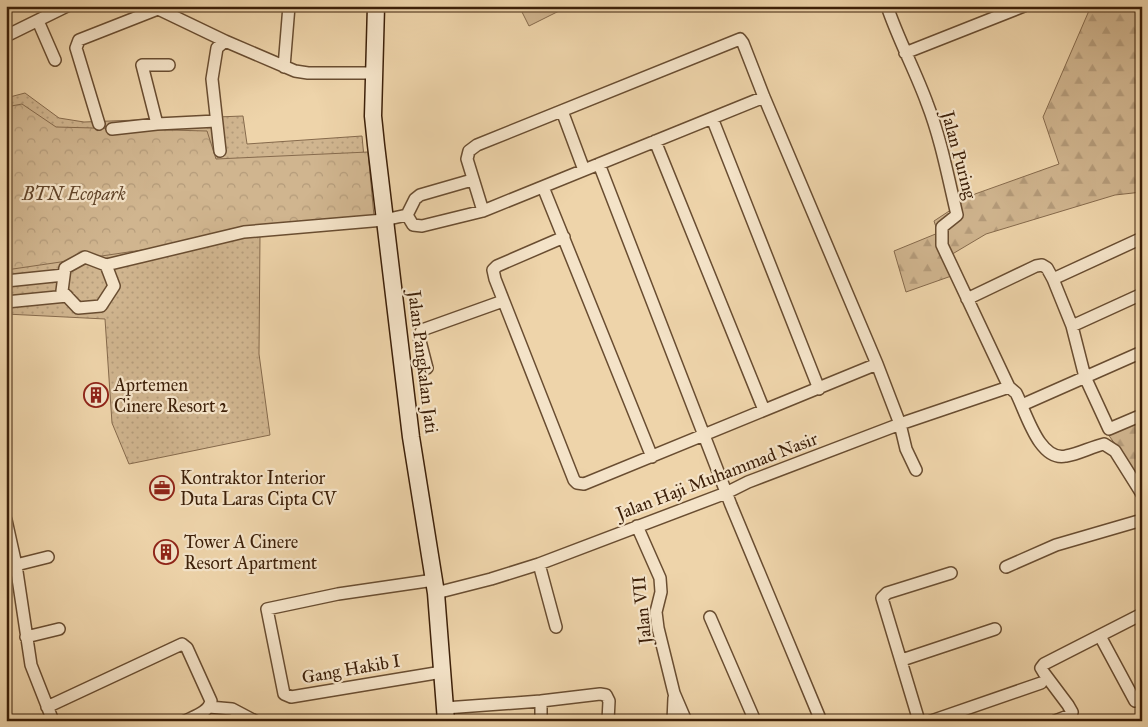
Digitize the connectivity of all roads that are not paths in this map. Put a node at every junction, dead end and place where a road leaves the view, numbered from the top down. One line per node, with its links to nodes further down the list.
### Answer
1 (66, 6): 7 (street)
2 (289, 6): 13 (street)
3 (376, 6): 14 (main road, Jalan Pangkalan Jati)
4 (887, 6): 10 (street, Jalan Puring)
5 (1024, 6): 10 (street)
6 (162, 9): 9 (street); 19 (street)
7 (38, 21): 8 (street); 11 (street)
8 (6, 36)
9 (225, 41): 13 (street); 18 (street)
10 (905, 53): 39 (street, Jalan Puring)
11 (55, 60)
12 (169, 65): 20 (street)
13 (284, 67): 14 (street)
14 (374, 73): 30 (main road, Jalan Pangkalan Jati)
15 (764, 97): 16 (street); 17 (street); 44 (street)
16 (562, 111): 25 (street); 26 (street)
17 (712, 118): 22 (street); 48 (street)
18 (216, 121): 20 (street); 23 (street)
19 (100, 124)
20 (157, 124): 21 (street)
21 (112, 129)
22 (654, 142): 24 (street); 50 (street)
23 (220, 151)
24 (599, 164): 25 (street); 53 (street)
25 (584, 170): 27 (street)
26 (472, 180): 28 (street); 29 (street)
27 (543, 187): 28 (street); 31 (street)
28 (482, 211): 29 (street)
29 (407, 215): 30 (street)
30 (384, 220): 33 (street); 66 (main road, Jalan Pangkalan Jati)
31 (564, 238): 41 (street); 54 (street)
32 (1142, 238): 35 (street)
33 (106, 265): 34 (street); 38 (street)
34 (64, 275): 36 (street); 38 (street)
35 (1053, 279): 39 (street); 42 (street)
36 (10, 281): 40 (street)
37 (1142, 294): 42 (street)
38 (67, 296): 40 (street)
39 (967, 299): 47 (street, Jalan Puring)
40 (11, 301)
41 (503, 301): 45 (street); 54 (street)
42 (1072, 326): 46 (street)
43 (1142, 352): 46 (street)
44 (877, 364): 48 (street); 52 (street)
45 (426, 368)
46 (1085, 377): 49 (street); 51 (street)
47 (1009, 387): 49 (street, Jalan Puring); 52 (street, Jalan Haji Muhammad Nasir)
48 (819, 389): 50 (street)
49 (1022, 405): 57 (street, Jalan Puring)
50 (764, 410): 53 (street)
51 (1142, 415)
52 (900, 424): 55 (street); 56 (street, Jalan Haji Muhammad Nasir)
53 (705, 435): 54 (street); 56 (street)
54 (652, 456)
55 (916, 470)
56 (726, 493): 60 (street, Jalan Haji Muhammad Nasir); 91 (street)
57 (1142, 494)
58 (6, 520): 63 (street)
59 (1142, 520): 64 (street)
60 (637, 526): 62 (street, Jalan Haji Muhammad Nasir); 77 (street, Jalan VII)
61 (48, 558): 63 (street)
62 (540, 564): 66 (street, Jalan Haji Muhammad Nasir); 69 (street)
63 (16, 565): 73 (street)
64 (1006, 567)
65 (951, 573): 74 (street)
66 (435, 586): 75 (main road, Jalan Pangkalan Jati); 75 (street, Gang Hakib I)
67 (1142, 614): 72 (street)
68 (710, 617): 90 (street)
69 (556, 627)
70 (59, 629): 73 (street)
71 (995, 629): 74 (street)
72 (1100, 636): 79 (street); 94 (street)
73 (26, 637): 80 (street)
74 (902, 660): 92 (street)
75 (442, 672): 82 (main road, Jalan Pangkalan Jati)
76 (1041, 683): 93 (street)
77 (674, 693): 88 (street, Jalan VII); 89 (street, Jalan VII)
78 (540, 701): 82 (street); 86 (street); 87 (street)
79 (1135, 701)
80 (47, 707): 81 (street); 83 (street)
81 (209, 707): 84 (street); 85 (street)
82 (446, 715)
83 (53, 721)
84 (185, 721)
85 (255, 721)
86 (541, 721)
87 (608, 721)
88 (673, 721)
89 (686, 721)
90 (755, 721)
91 (821, 721)
92 (919, 721)
93 (931, 721)
94 (1055, 721)

